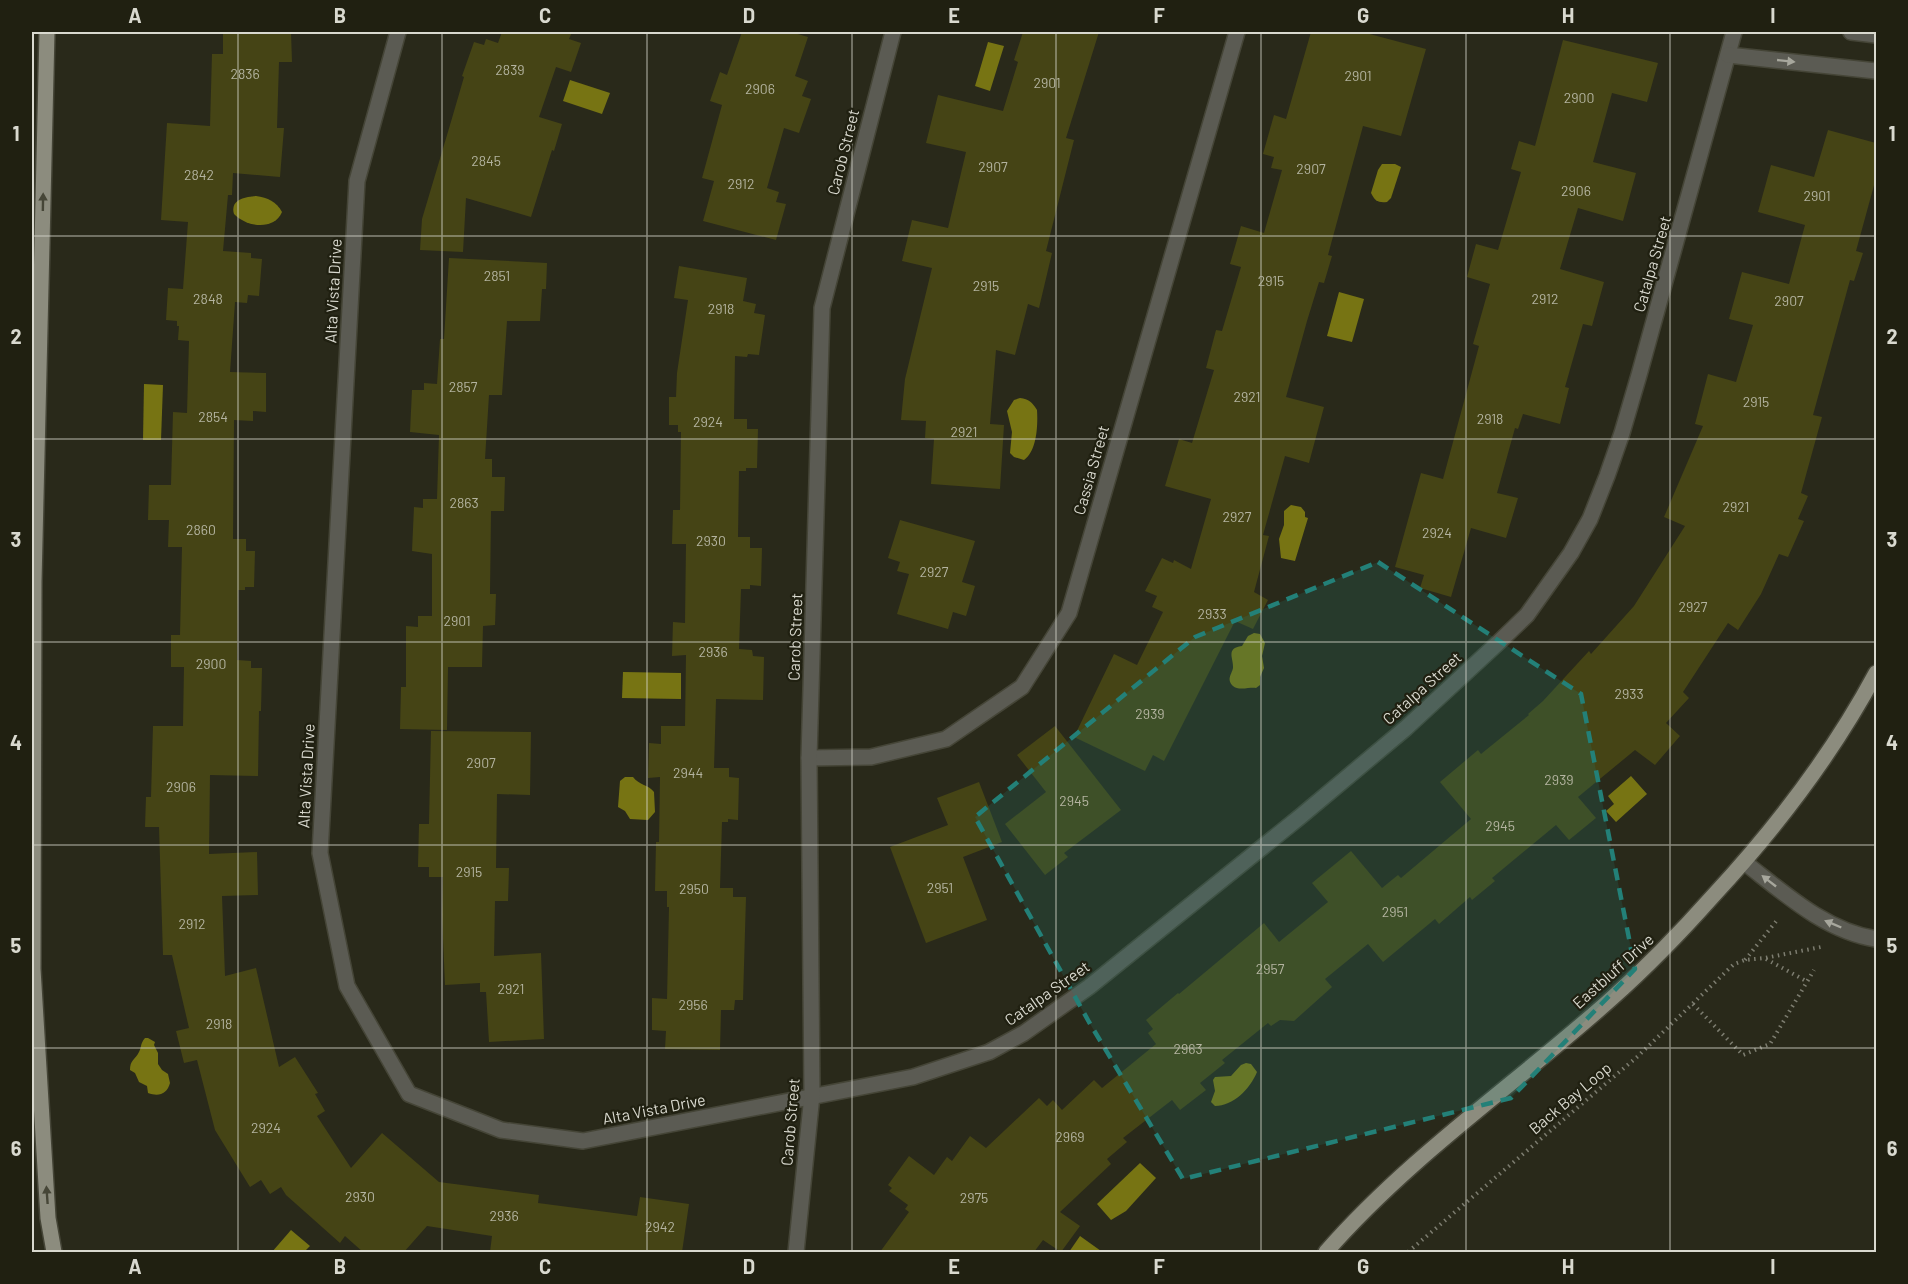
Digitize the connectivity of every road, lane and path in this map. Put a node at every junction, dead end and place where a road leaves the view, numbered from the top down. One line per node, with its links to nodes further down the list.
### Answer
1 (46, 32): 21 (main road, one-way to 1)
2 (398, 32): 20 (street, Alta Vista Drive)
3 (894, 32): 11 (street, Carob Street)
4 (1237, 32): 11 (street, Cassia Street)
5 (1734, 32): 8 (street, Catalpa Street)
6 (1851, 32): 7 (street)
7 (1876, 34)
8 (1728, 55): 9 (street, one-way to 9); 20 (street, Catalpa Street)
9 (1876, 71)
10 (1876, 673): 12 (main road, Eastbluff Drive)
11 (809, 758): 20 (street, Carob Street)
12 (1744, 862): 13 (street, one-way to 12); 23 (main road, Eastbluff Drive)
13 (1794, 900): 14 (street, one-way to 13); 16 (path)
14 (1870, 938): 15 (path)
15 (1765, 958): 16 (path); 18 (path)
16 (1745, 960): 19 (path, Back Bay Loop)
17 (1814, 970): 18 (path)
18 (1808, 982): 19 (path)
19 (1693, 1004): 24 (path, Back Bay Loop)
20 (813, 1095): 22 (street, Carob Street)
21 (54, 1252)
22 (796, 1252)
23 (1326, 1252)
24 (1408, 1252)

